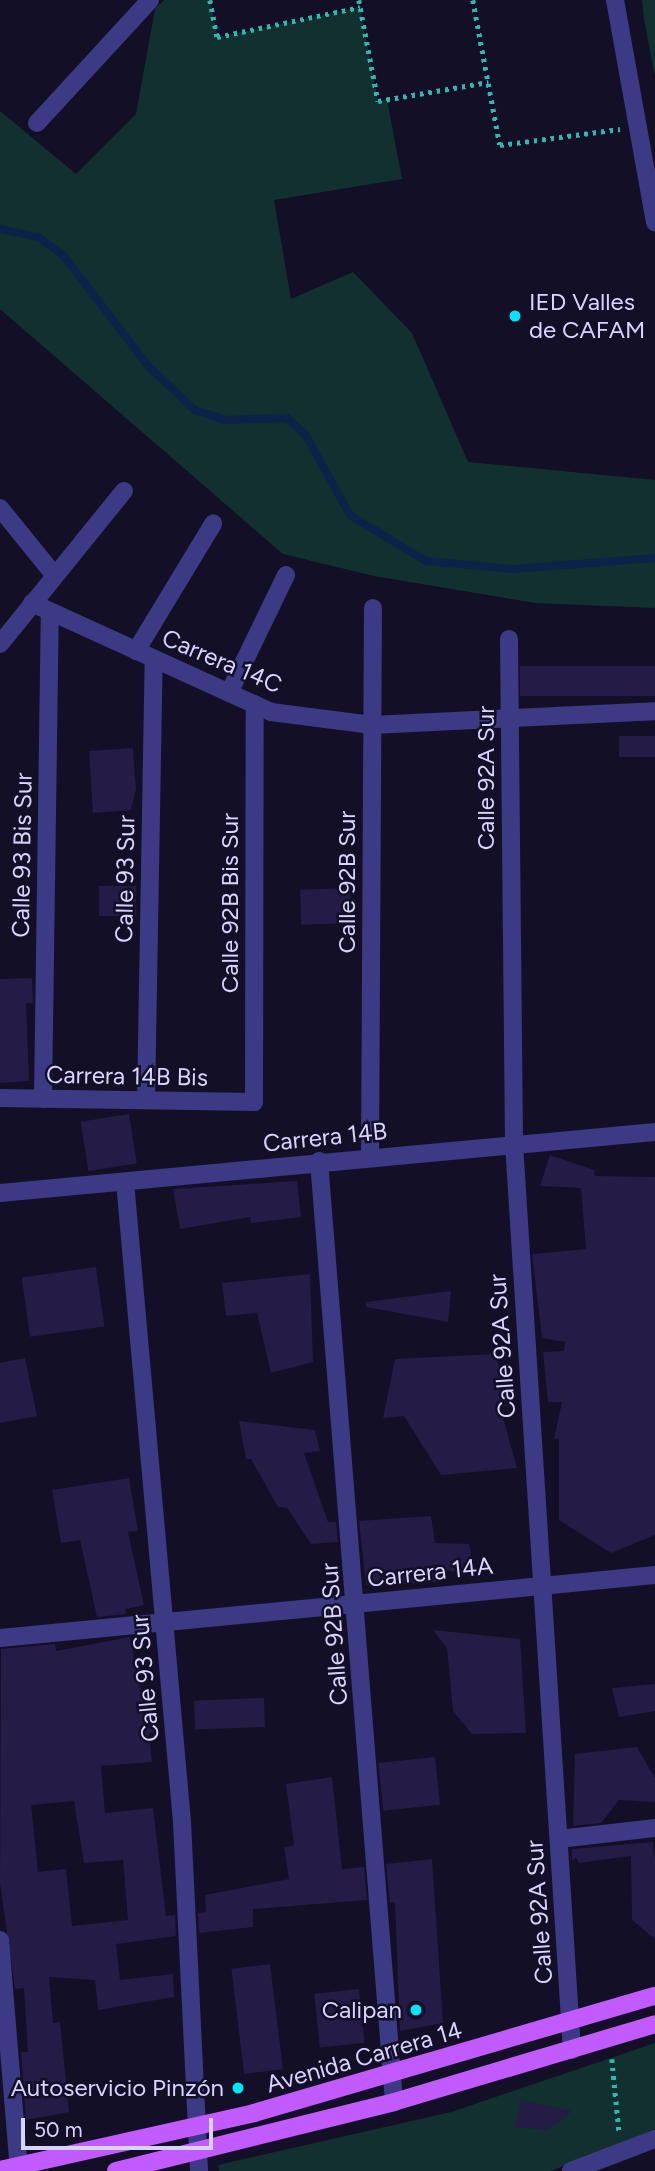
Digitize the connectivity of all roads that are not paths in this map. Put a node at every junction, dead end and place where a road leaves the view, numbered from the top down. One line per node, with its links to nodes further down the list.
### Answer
1 (150, 0): 3 (street)
2 (615, 0): 4 (street)
3 (37, 123)
4 (655, 222)
5 (124, 491): 9 (street)
6 (0, 508): 9 (street)
7 (213, 524): 15 (street)
8 (286, 575): 17 (street)
9 (55, 576): 10 (street)
10 (32, 603): 12 (street, Carrera 14C); 14 (street)
11 (373, 608): 21 (street, Calle 92B Sur)
12 (50, 612): 15 (street, Carrera 14C); 23 (street, Calle 93 Bis Sur)
13 (509, 639): 20 (street, Calle 92A Sur)
14 (0, 644)
15 (136, 651): 16 (street, Carrera 14C)
16 (154, 659): 17 (street, Carrera 14C); 24 (street, Calle 93 Sur)
17 (229, 693): 18 (street, Carrera 14C)
18 (255, 705): 21 (street, Carrera 14C); 25 (street, Calle 92B Bis Sur)
19 (655, 711): 20 (street, Carrera 14C)
20 (510, 718): 21 (street, Carrera 14C); 27 (street, Calle 92A Sur)
21 (372, 725): 28 (street, Calle 92B Sur)
22 (0, 1098): 23 (street, Carrera 14B Bis)
23 (43, 1099): 24 (street, Carrera 14B Bis)
24 (146, 1100): 25 (street, Carrera 14B Bis)
25 (254, 1102)
26 (655, 1132): 27 (street, Carrera 14B)
27 (514, 1144): 28 (street, Carrera 14B); 33 (street, Calle 92A Sur)
28 (370, 1156): 29 (street, Carrera 14B)
29 (319, 1161): 30 (street, Carrera 14B); 34 (street, Calle 92B Sur)
30 (125, 1182): 31 (street, Carrera 14B); 35 (street, Calle 93 Sur)
31 (0, 1193)
32 (655, 1575): 33 (street, Carrera 14A)
33 (542, 1586): 34 (street, Carrera 14A); 38 (street, Calle 92A Sur)
34 (356, 1604): 35 (street, Carrera 14A); 44 (street, Calle 92B Sur)
35 (164, 1623): 36 (street, Carrera 14A); 46 (street, Calle 93 Sur)
36 (0, 1638)
37 (655, 1828): 38 (street)
38 (559, 1839): 41 (street, Calle 92A Sur)
39 (0, 1941): 50 (street)
40 (655, 1996): 41 (main road, Avenida Carrera 14)
41 (570, 2022): 43 (street, Calle 92A Sur); 44 (main road, Avenida Carrera 14)
42 (655, 2024): 43 (main road, Avenida Carrera 14)
43 (572, 2050): 45 (main road, Avenida Carrera 14)
44 (392, 2075): 45 (street, Calle 92B Sur); 46 (main road, Avenida Carrera 14)
45 (394, 2102): 48 (main road, Avenida Carrera 14)
46 (195, 2128): 48 (street, Calle 93 Sur); 50 (main road, Avenida Carrera 14)
47 (655, 2139): 49 (street)
48 (197, 2151): 52 (main road, Avenida Carrera 14); 53 (street, Calle 93 Sur)
49 (621, 2152): 54 (street); 55 (street)
50 (19, 2169): 51 (main road, Avenida Carrera 14)
51 (0, 2170)
52 (116, 2171)
53 (199, 2171)
54 (571, 2171)
55 (625, 2171)

